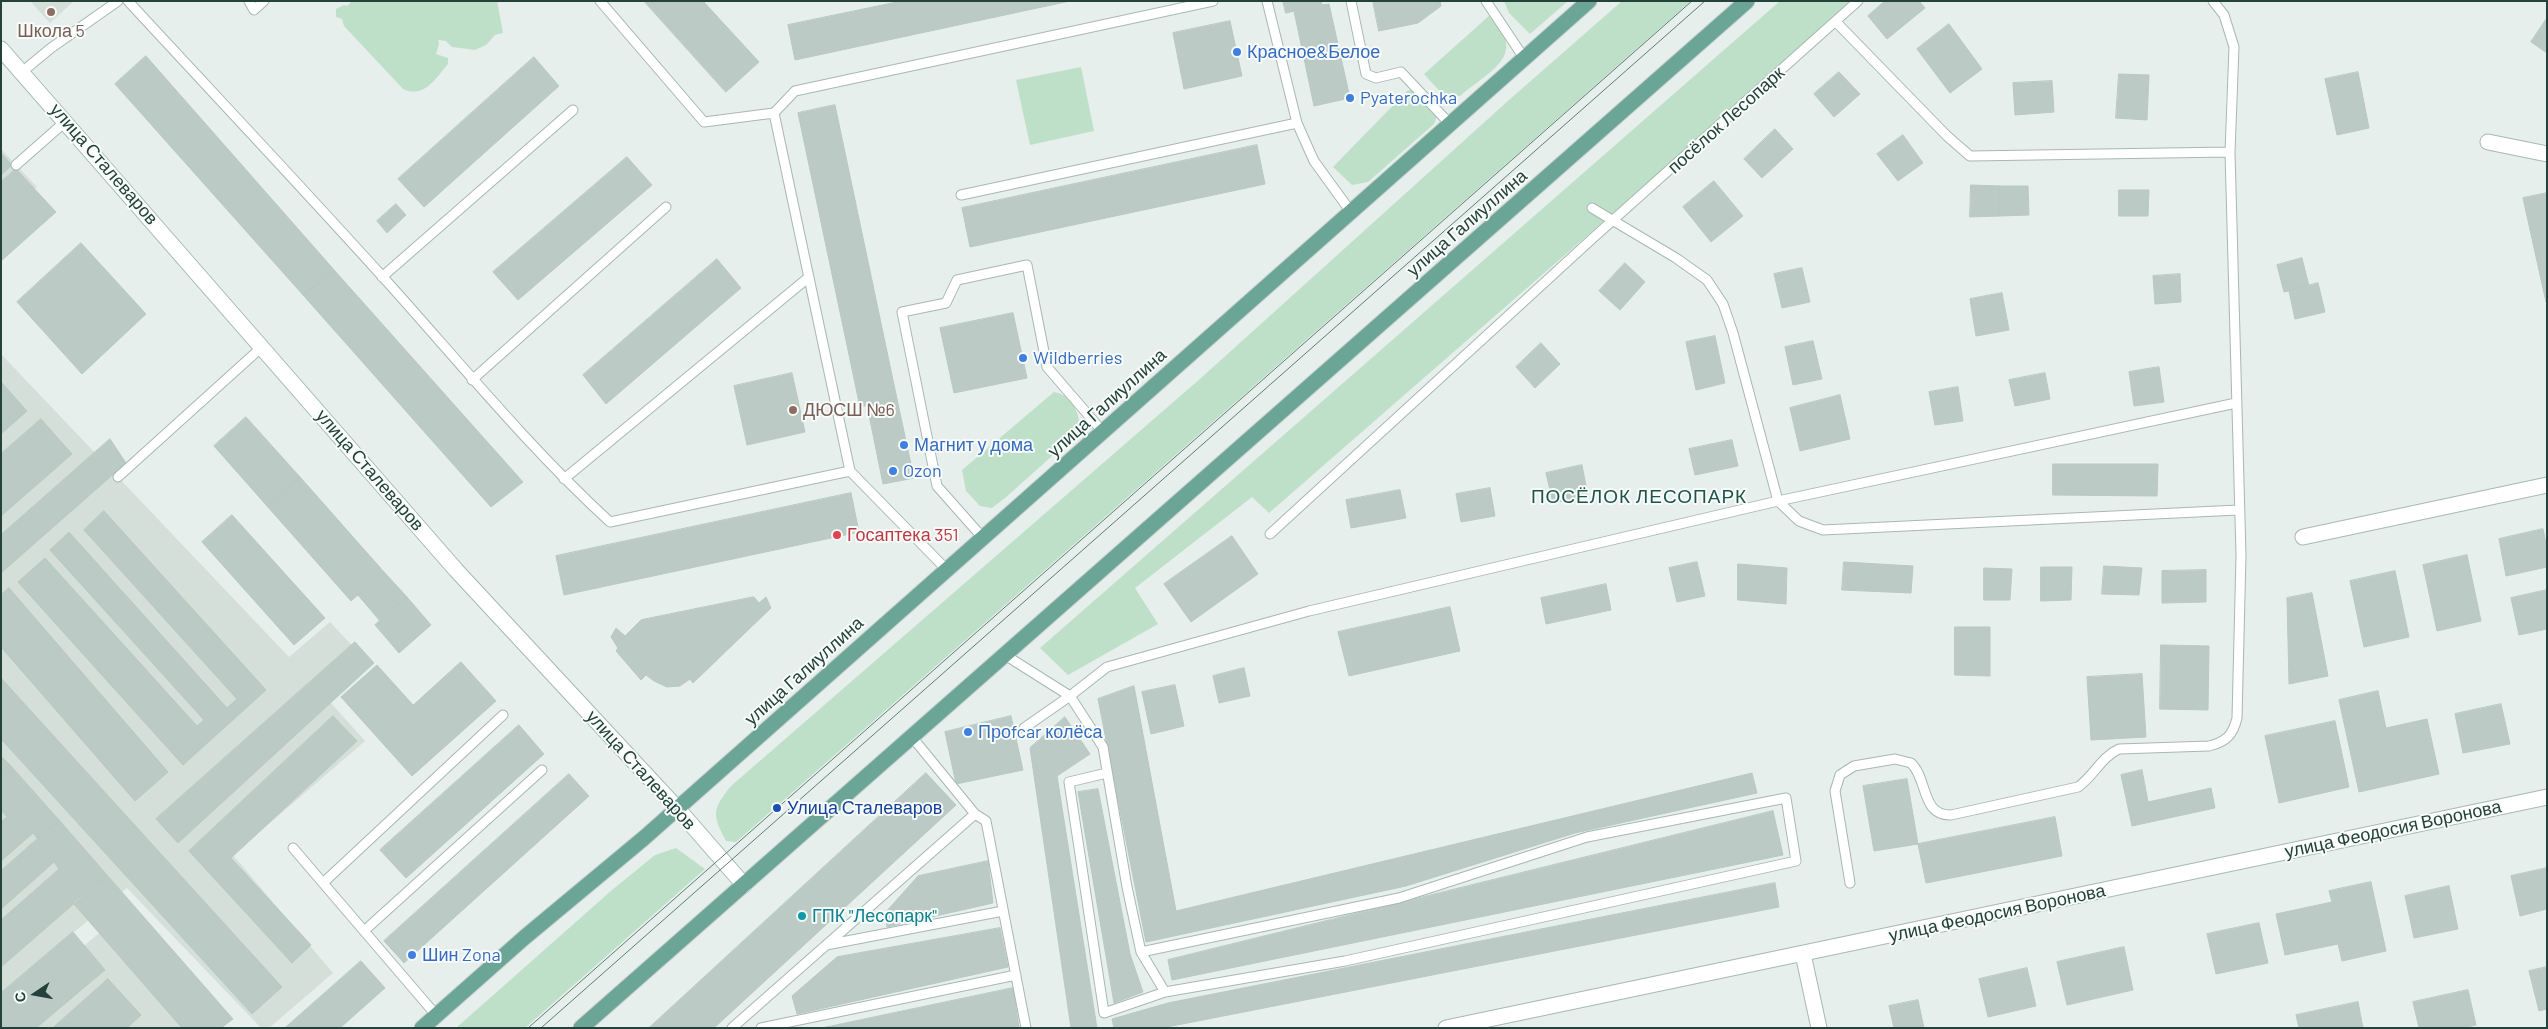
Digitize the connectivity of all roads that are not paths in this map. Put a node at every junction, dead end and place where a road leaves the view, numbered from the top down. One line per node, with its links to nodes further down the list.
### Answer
1 (118, 1): 17 (lane)
2 (128, 1): 32 (lane)
3 (249, 1): 4 (lane)
4 (264, 1)
5 (600, 1): 19 (lane)
6 (1213, 1): 19 (lane)
7 (1267, 1): 21 (lane)
8 (1352, 1): 22 (lane)
9 (1486, 1): 16 (lane)
10 (1589, 1): 16 (main road, улица Галиуллина)
11 (1747, 1): 48 (main road, улица Галиуллина)
12 (1858, 1): 14 (lane, посёлок Лесопарк)
13 (2213, 1): 24 (lane)
14 (1836, 22): 24 (lane); 31 (lane, посёлок Лесопарк)
15 (1, 49): 17 (street, улица Сталеваров)
16 (1524, 58): 22 (main road, улица Галиуллина)
17 (22, 72): 20 (street, улица Сталеваров)
18 (573, 110): 32 (lane)
19 (774, 113): 33 (lane)
20 (66, 121): 26 (lane); 34 (street, улица Сталеваров)
21 (1297, 123): 27 (lane); 30 (lane)
22 (1450, 124): 30 (main road, улица Галиуллина)
23 (2488, 142): 25 (street)
24 (2230, 152): 36 (lane)
25 (2547, 154)
26 (16, 166)
27 (961, 196)
28 (666, 207): 35 (lane)
29 (1592, 208): 31 (lane)
30 (1351, 212): 37 (main road, улица Галиуллина)
31 (1615, 220): 42 (lane); 44 (lane, посёлок Лесопарк)
32 (382, 276): 35 (lane)
33 (809, 277): 38 (lane); 40 (lane)
34 (263, 346): 39 (lane); 56 (street, улица Сталеваров)
35 (472, 380): 40 (lane)
36 (2236, 403): 42 (lane); 43 (lane)
37 (1103, 432): 46 (main road, улица Галиуллина); 46 (lane)
38 (850, 471): 40 (lane); 47 (lane)
39 (118, 477)
40 (564, 479)
41 (2547, 485): 45 (street)
42 (1778, 501): 43 (lane); 49 (lane)
43 (2238, 510): 60 (lane)
44 (1270, 534)
45 (2304, 537)
46 (983, 538): 47 (main road, улица Галиуллина)
47 (947, 570): 56 (main road, улица Галиуллина)
48 (1005, 655): 49 (lane); 52 (main road, улица Галиуллина)
49 (1070, 696): 51 (lane); 54 (lane)
50 (503, 715): 59 (lane)
51 (1024, 728)
52 (912, 737): 57 (lane); 61 (main road, улица Галиуллина)
53 (542, 770): 63 (lane)
54 (1107, 773): 65 (lane); 68 (lane)
55 (2547, 797): 66 (street, улица Феодосия Воронова)
56 (677, 808): 61 (street, улица Сталеваров); 69 (main road, улица Галиуллина)
57 (974, 814): 62 (lane); 64 (lane)
58 (294, 848): 59 (lane)
59 (323, 883): 63 (lane)
60 (1850, 883)
61 (744, 885): 71 (main road, улица Галиуллина)
62 (1003, 911): 64 (lane); 67 (lane)
63 (364, 931): 69 (lane)
64 (826, 945): 72 (lane)
65 (1141, 952): 68 (lane); 68 (lane)
66 (1803, 954): 75 (street, улица Феодосия Воронова); 76 (street)
67 (1016, 975): 73 (lane); 74 (lane)
68 (1165, 992)
69 (436, 1015): 70 (main road, улица Галиуллина)
70 (422, 1028)
71 (581, 1028)
72 (732, 1028)
73 (761, 1028)
74 (1026, 1028)
75 (1446, 1028)
76 (1819, 1028)

